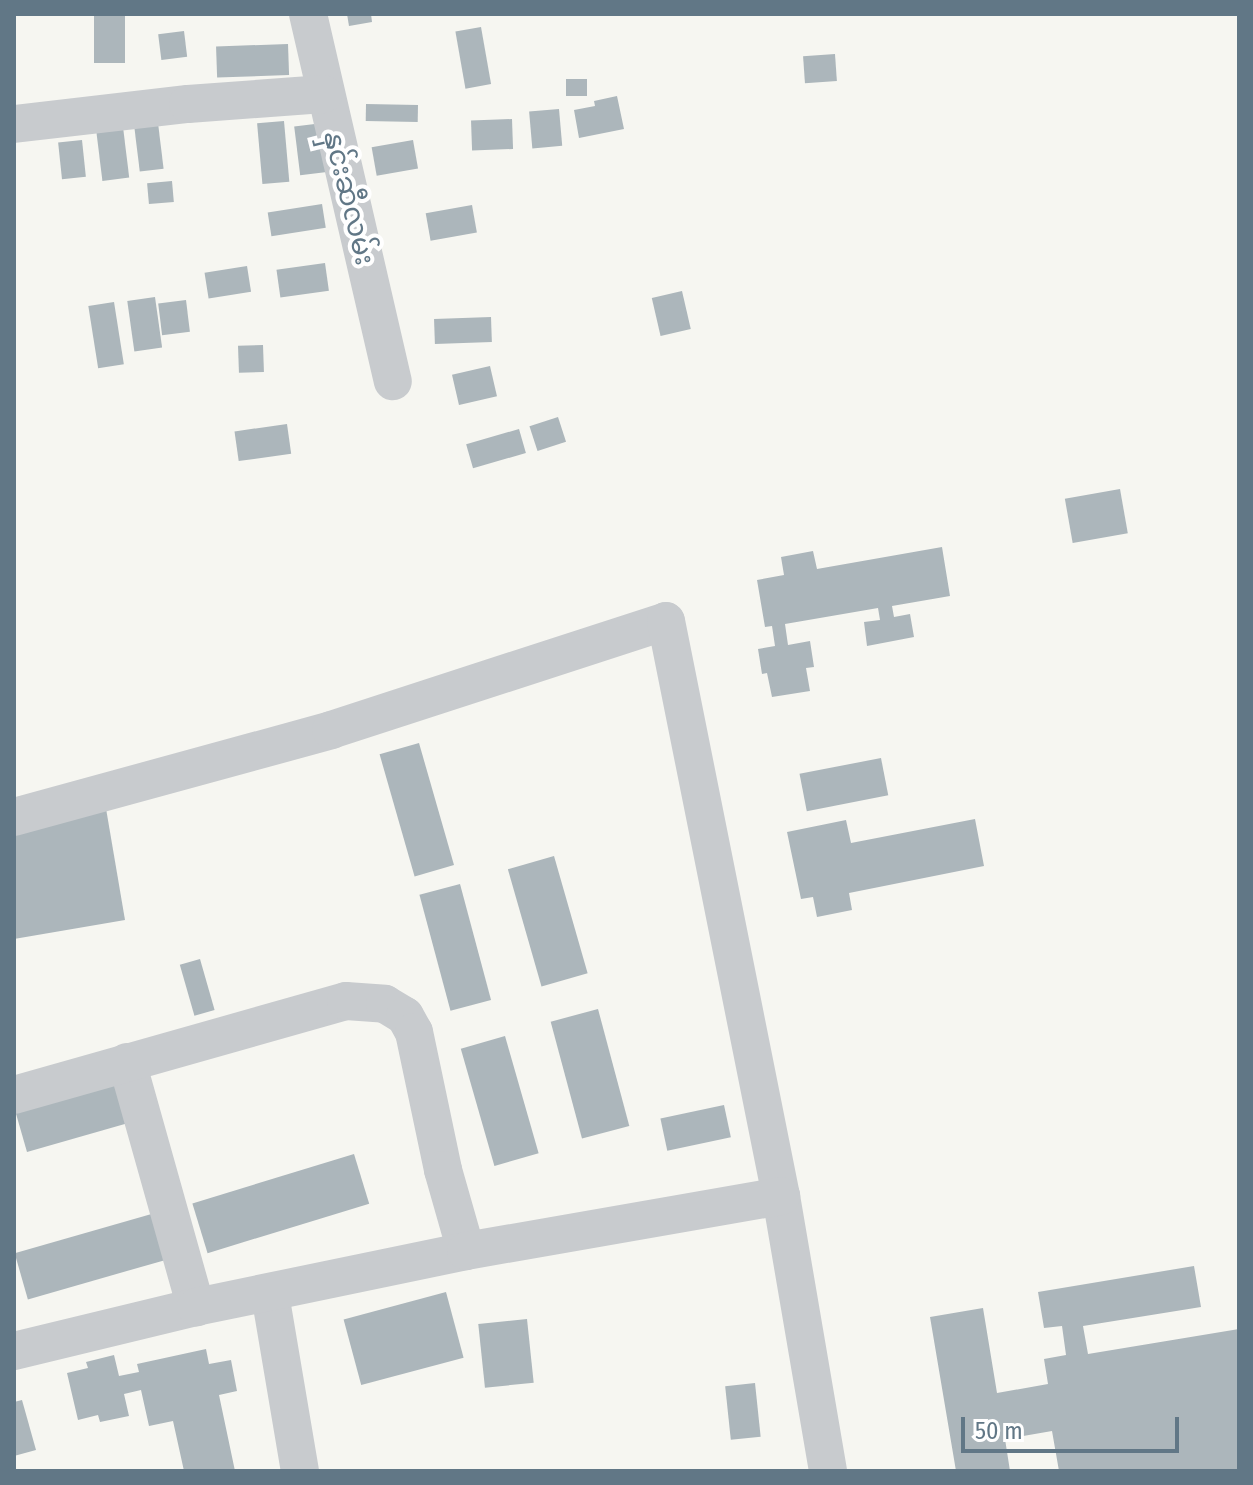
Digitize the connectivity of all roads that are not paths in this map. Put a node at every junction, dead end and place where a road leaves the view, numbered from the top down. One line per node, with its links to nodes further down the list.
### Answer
1 (308, 14): 2 (street, နှင်းဆီလမ်း)
2 (324, 94): 3 (street); 4 (street, နှင်းဆီလမ်း)
3 (14, 124)
4 (393, 381)
5 (14, 817): 8 (street)
6 (127, 1062): 7 (street); 9 (street); 11 (street)
7 (14, 1095)
8 (781, 1196): 9 (street); 14 (street)
9 (466, 1251): 10 (street)
10 (270, 1294): 11 (street); 13 (street)
11 (196, 1307): 12 (street)
12 (14, 1351)
13 (300, 1471)
14 (828, 1471)

